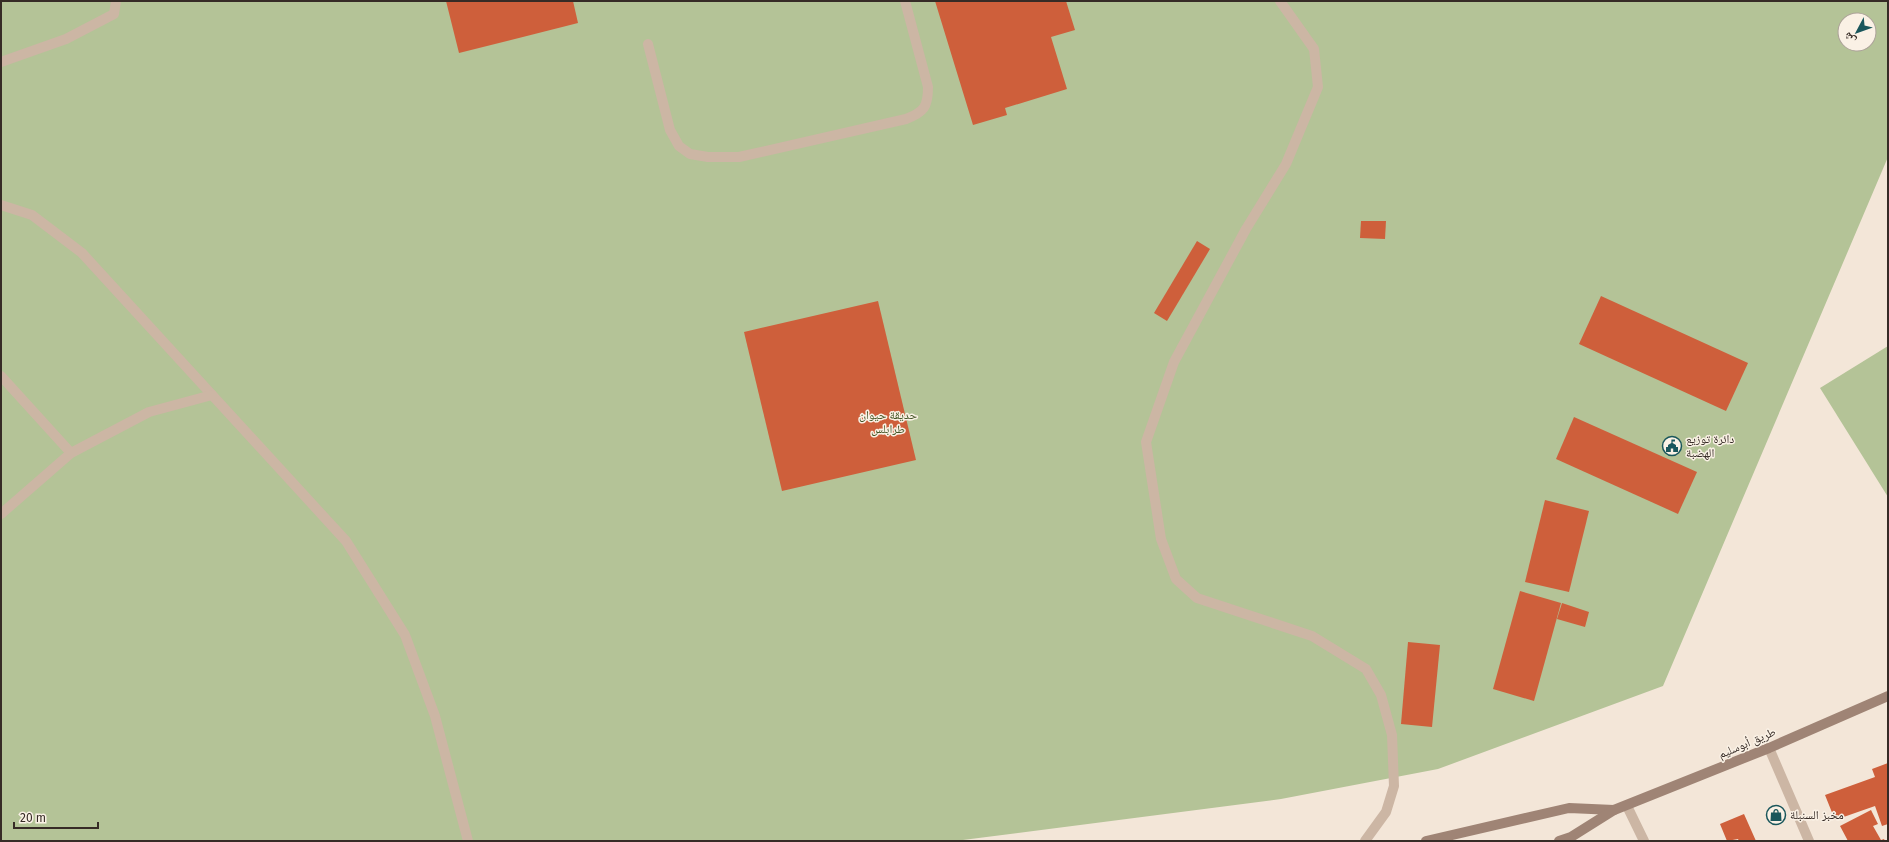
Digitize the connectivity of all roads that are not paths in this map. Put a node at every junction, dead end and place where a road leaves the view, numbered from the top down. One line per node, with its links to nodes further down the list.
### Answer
1 (116, 1): 5 (street)
2 (905, 1): 4 (street)
3 (1280, 1): 16 (street)
4 (648, 44)
5 (1, 62)
6 (1, 205): 8 (street)
7 (1, 376): 9 (street)
8 (212, 395): 9 (street); 15 (street)
9 (71, 453): 10 (street)
10 (1, 514)
11 (1888, 696): 12 (main road, طريق أبوسليم)
12 (1769, 748): 13 (main road, طريق أبوسليم); 20 (street)
13 (1627, 806): 14 (main road, طريق أبوسليم); 19 (street)
14 (1614, 810): 17 (main road, طريق أبوسليم); 18 (main road, طريق أبوسليم)
15 (468, 841)
16 (1365, 841)
17 (1426, 841)
18 (1559, 841)
19 (1644, 841)
20 (1809, 841)

